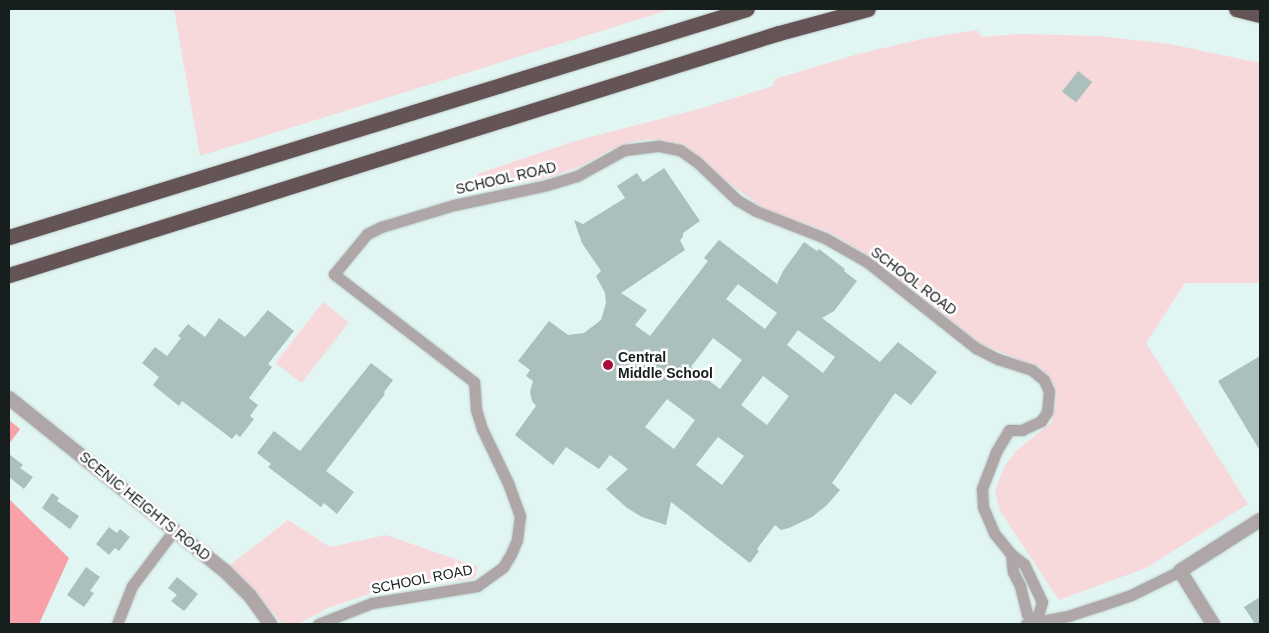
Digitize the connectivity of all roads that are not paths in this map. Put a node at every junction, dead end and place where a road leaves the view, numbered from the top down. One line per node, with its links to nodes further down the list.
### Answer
1 (747, 9): 5 (highway)
2 (868, 9): 6 (highway)
3 (1236, 9): 4 (highway)
4 (1260, 15)
5 (9, 237)
6 (9, 275)
7 (9, 398): 9 (street, SCENIC HEIGHTS ROAD)
8 (1260, 520): 11 (street)
9 (174, 529): 13 (street); 14 (street, SCENIC HEIGHTS ROAD)
10 (1010, 554): 12 (street, SCHOOL ROAD); 12 (street, SCHOOL ROAD); 15 (street, SCHOOL ROAD)
11 (1180, 571): 12 (street); 16 (street)
12 (1031, 623)
13 (117, 624)
14 (270, 624)
15 (318, 624)
16 (1213, 624)

